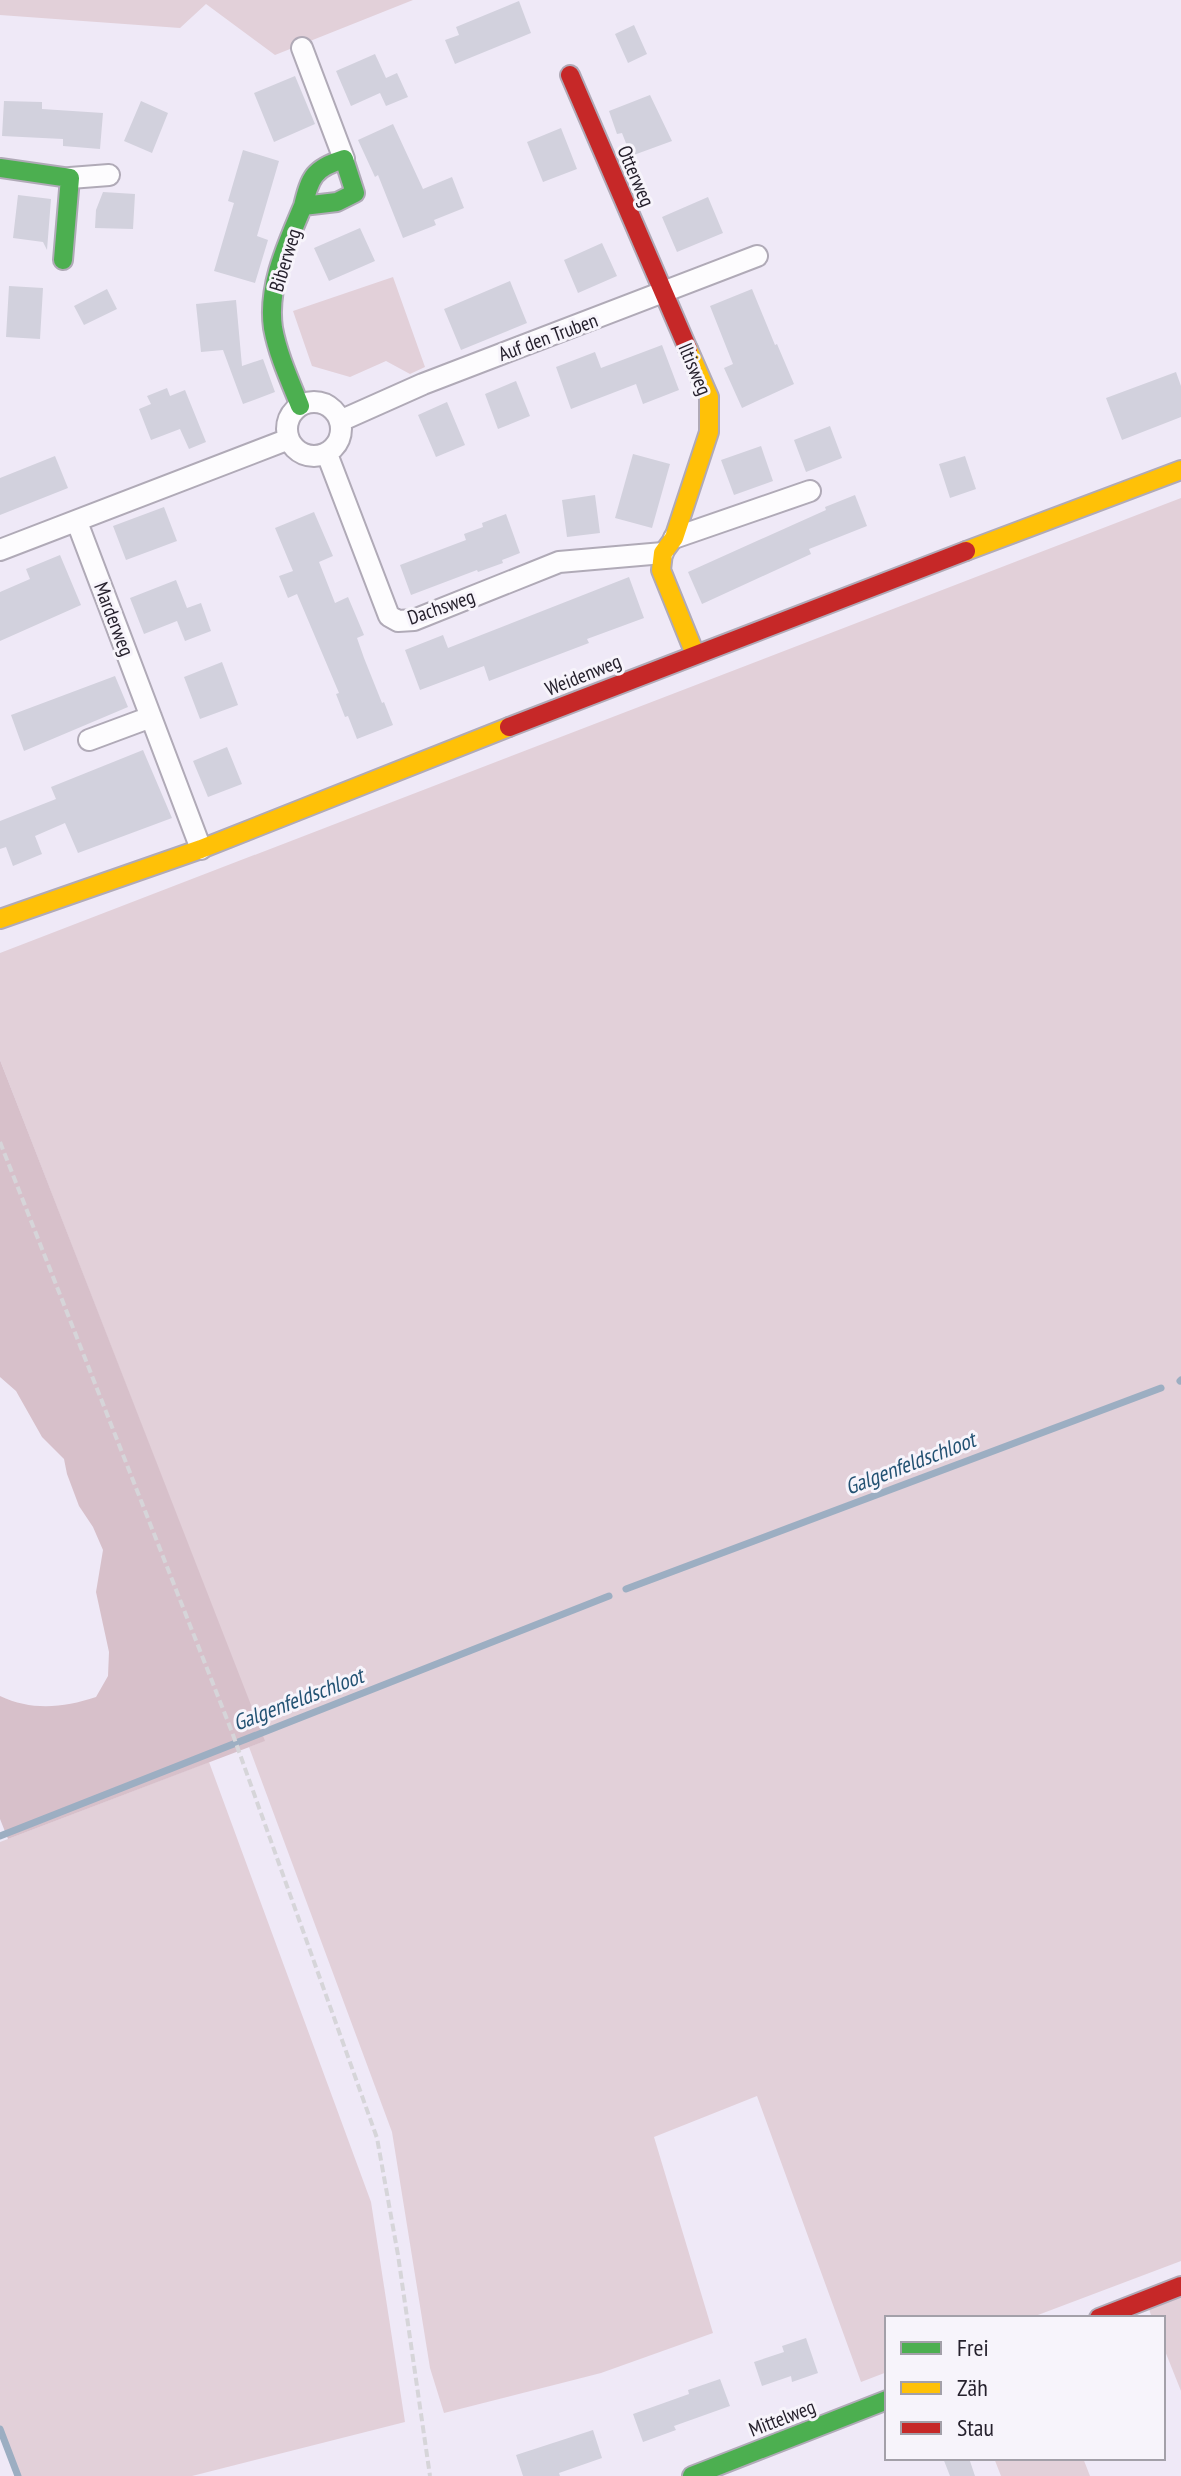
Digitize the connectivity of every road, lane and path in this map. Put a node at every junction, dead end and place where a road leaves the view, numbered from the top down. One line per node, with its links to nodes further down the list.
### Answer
1 (302, 48): 3 (street, Biberweg)
2 (570, 75): 10 (street, Otterweg)
3 (344, 159): 7 (street, Biberweg); 7 (street, Biberweg)
4 (0, 168): 6 (street)
5 (109, 175): 6 (street)
6 (70, 178): 9 (street)
7 (303, 206): 11 (street, Biberweg)
8 (757, 256): 10 (street, Auf den Truben)
9 (63, 260)
10 (663, 294): 12 (street, Auf den Truben); 18 (street, Iltisweg)
11 (300, 406): 12 (street); 13 (street)
12 (340, 421): 14 (street)
13 (289, 439): 14 (street); 17 (street)
14 (327, 454): 18 (street, Dachsweg)
15 (1181, 470): 20 (street, Weidenweg)
16 (810, 491): 18 (street)
17 (77, 522): 19 (street); 21 (street, Marderweg)
18 (668, 546): 20 (street, Iltisweg)
19 (0, 550)
20 (695, 654): 23 (street, Weidenweg)
21 (151, 717): 22 (street); 23 (street, Marderweg)
22 (89, 740)
23 (201, 849): 24 (street, Weidenweg)
24 (0, 919)
25 (0, 1142): 29 (path)
26 (1181, 2286): 27 (street)
27 (1104, 2316)
28 (885, 2401): 30 (street, Mittelweg)
29 (430, 2476)
30 (692, 2476)

